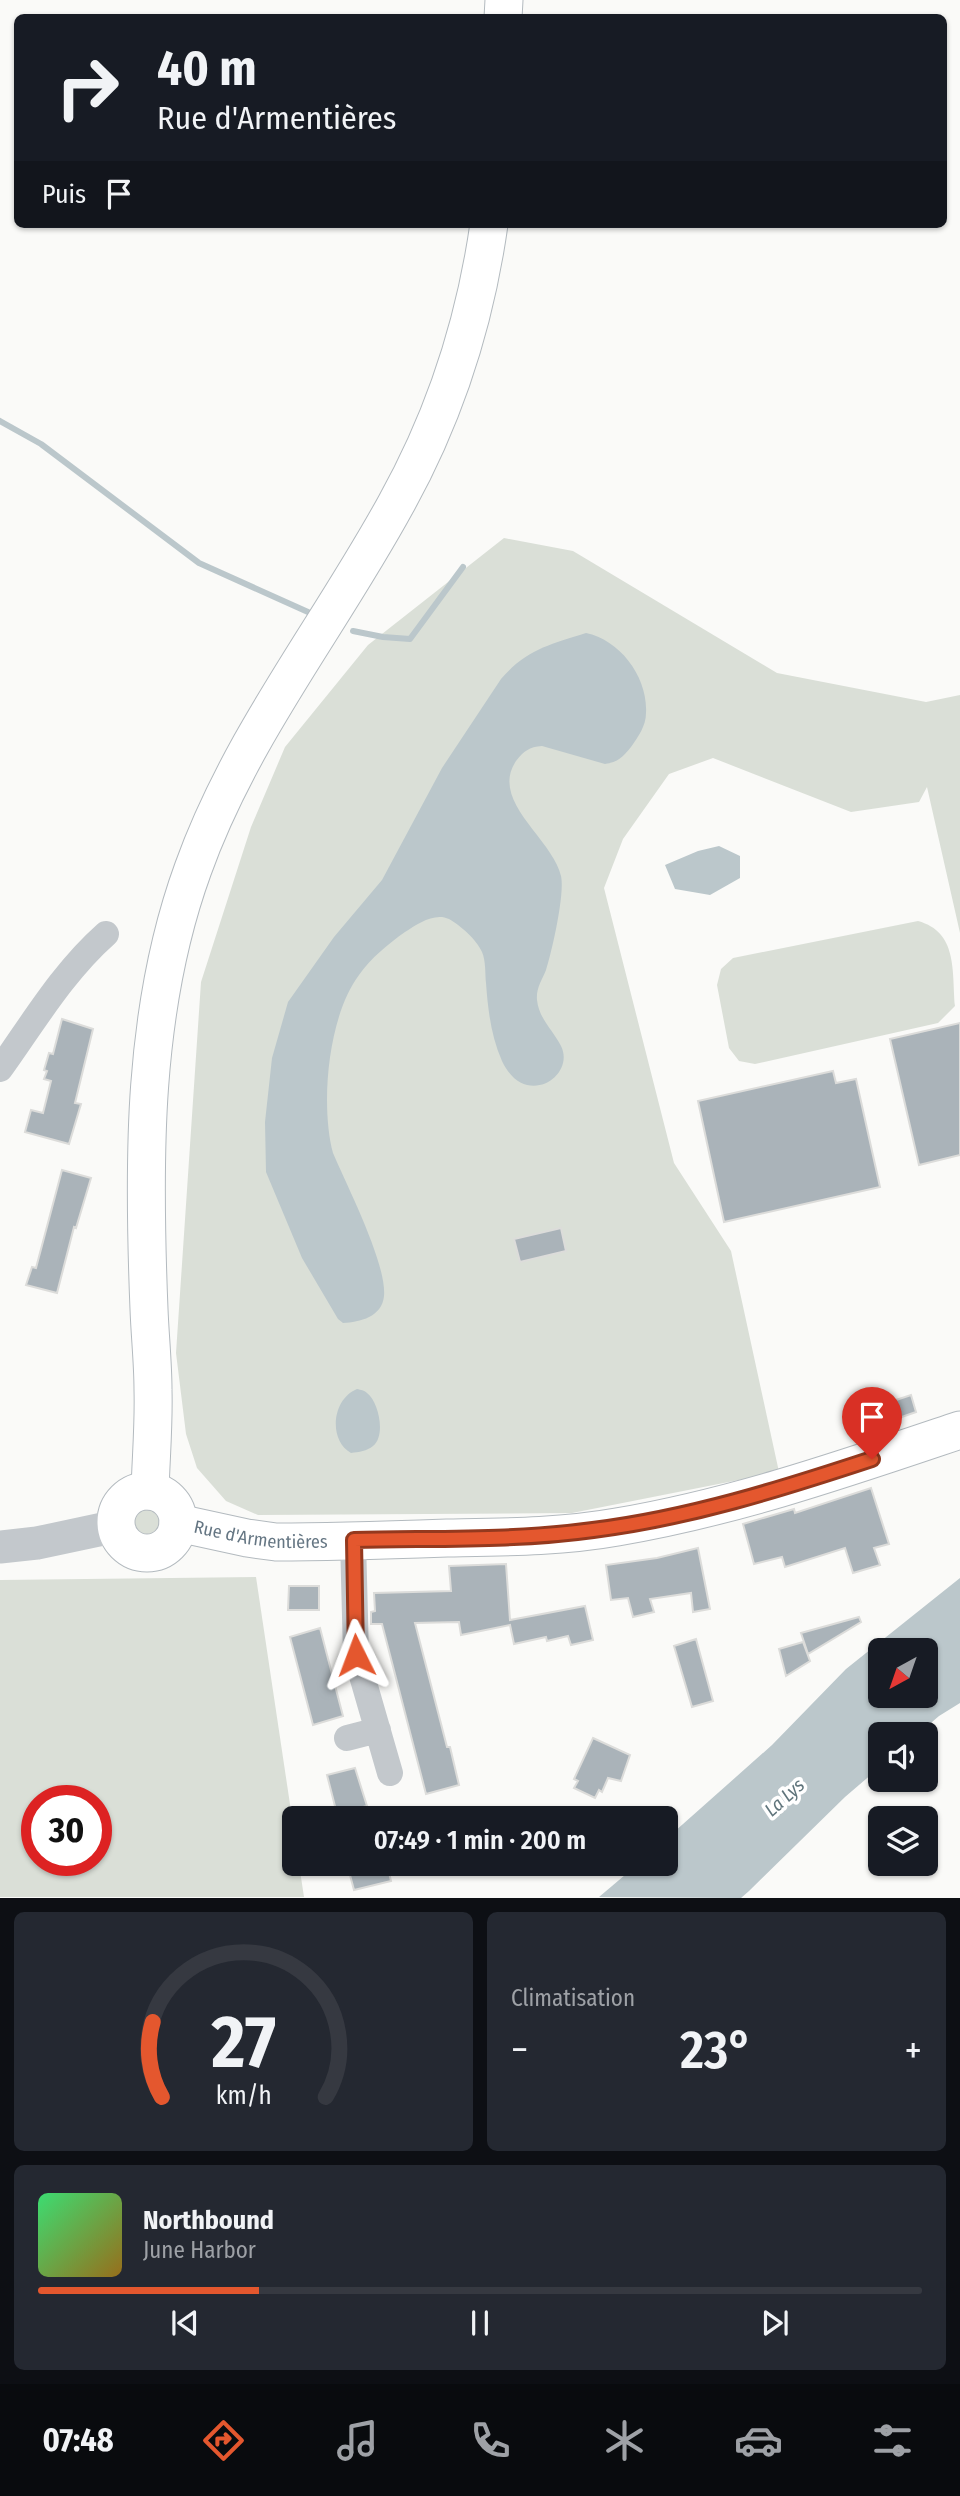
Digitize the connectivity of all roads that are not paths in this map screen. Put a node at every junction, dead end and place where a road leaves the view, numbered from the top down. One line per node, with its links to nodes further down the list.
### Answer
1 (488, 228): 5 (main road)
2 (106, 934): 3 (street)
3 (0, 1069)
4 (960, 1430): 8 (main road, Rue d'Armentières)
5 (150, 1491): 6 (main road); 7 (main road)
6 (178, 1523): 7 (main road); 8 (main road, Rue d'Armentières)
7 (117, 1526): 9 (street)
8 (354, 1540): 10 (street)
9 (0, 1547)
10 (378, 1730): 11 (street); 12 (street)
11 (347, 1738)
12 (390, 1773)

